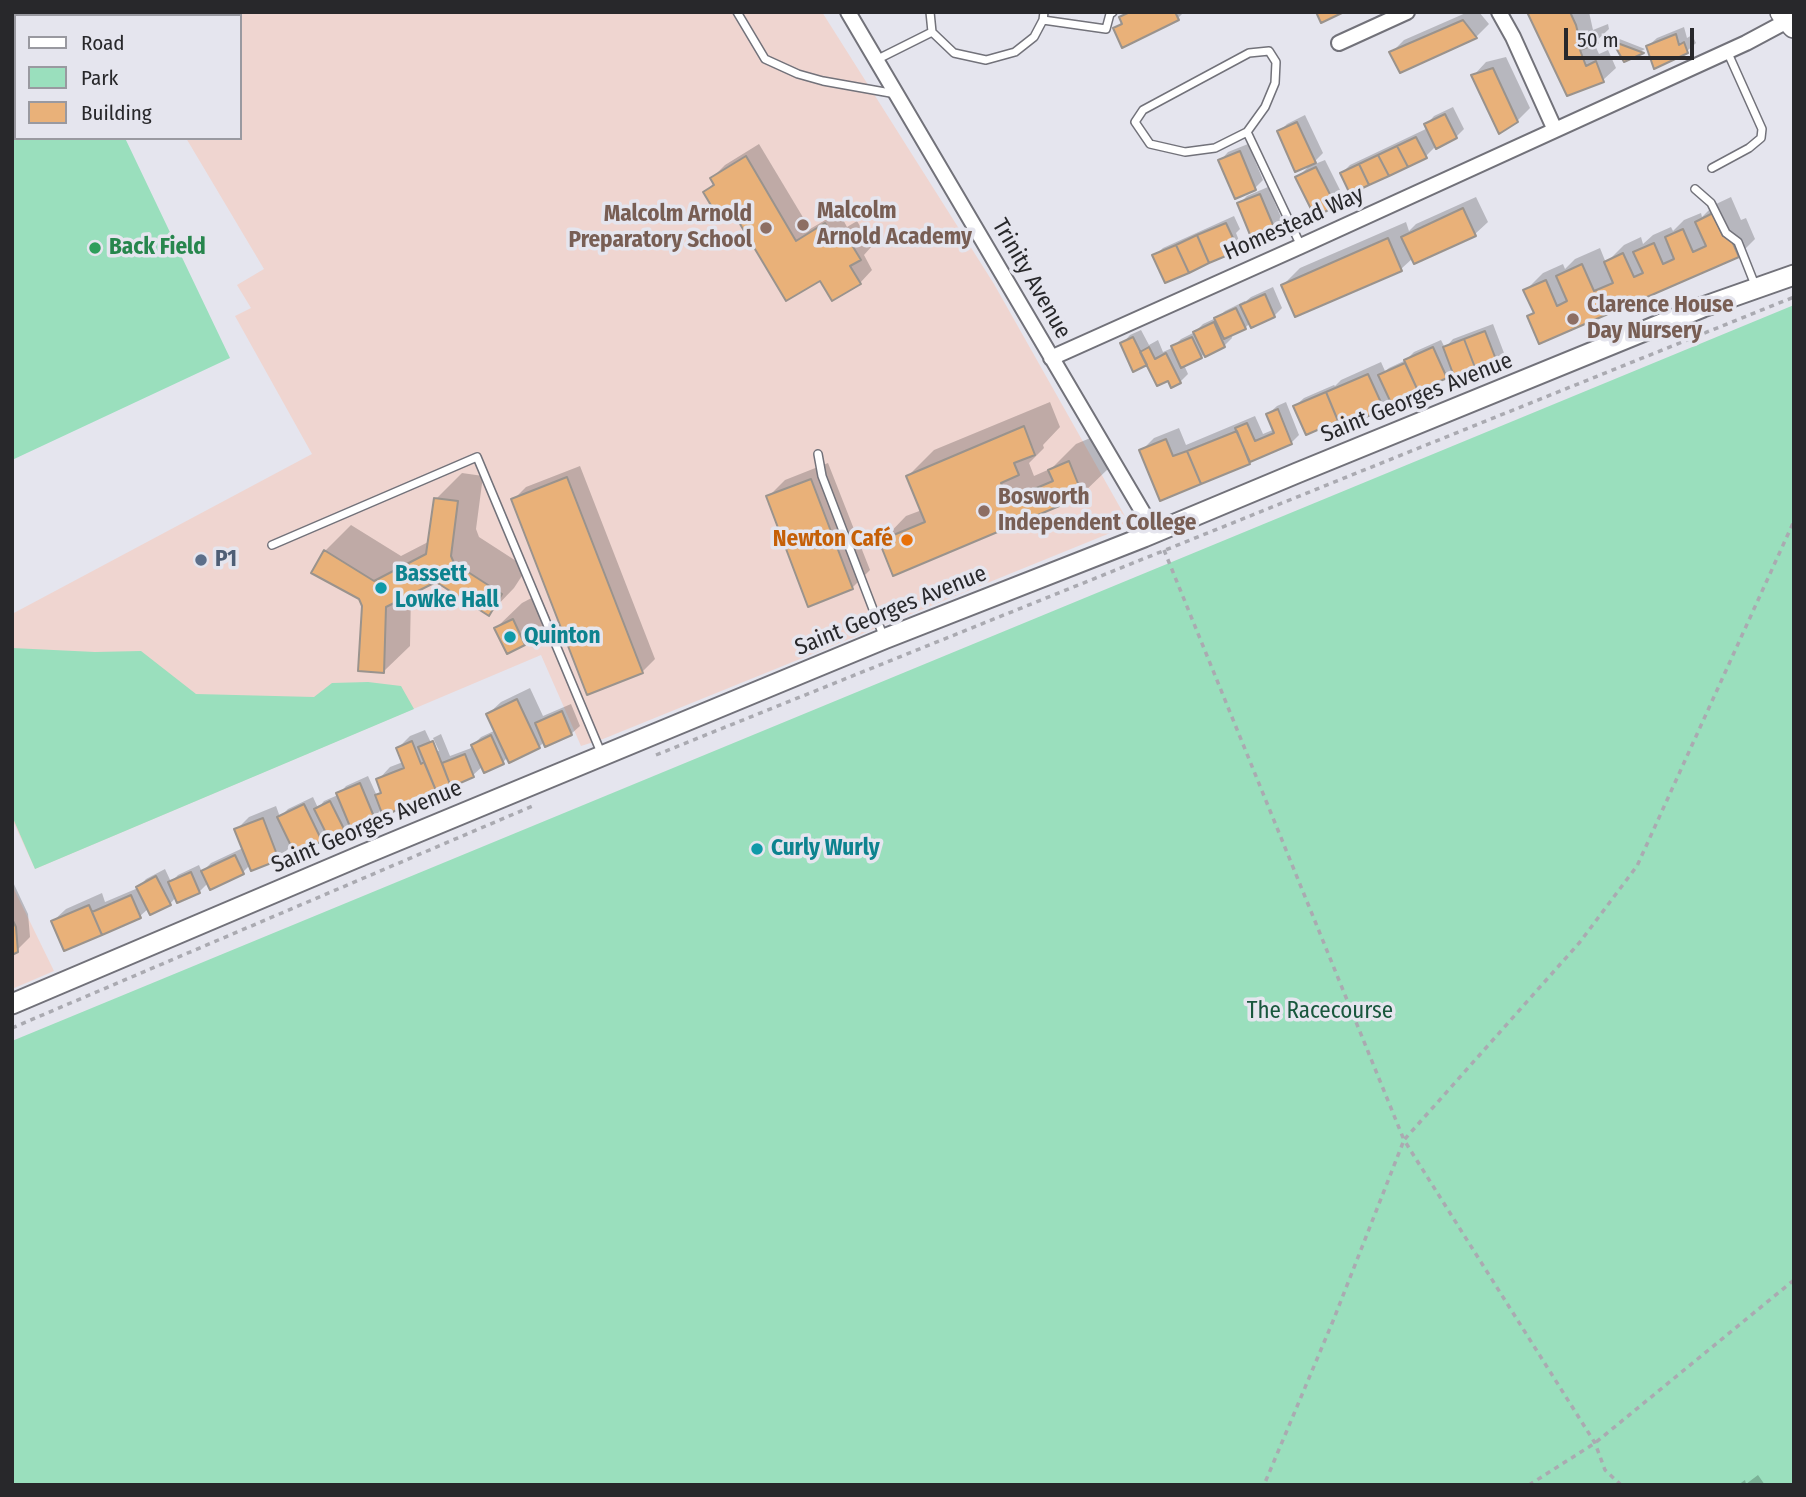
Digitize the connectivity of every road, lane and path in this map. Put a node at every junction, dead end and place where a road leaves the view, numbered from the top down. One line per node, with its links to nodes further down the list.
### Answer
1 (737, 12): 13 (lane)
2 (848, 12): 12 (street, Trinity Avenue)
3 (930, 12): 9 (lane)
4 (1113, 12): 7 (lane)
5 (1407, 12): 10 (street)
6 (1499, 12): 14 (street)
7 (1044, 16): 9 (lane)
8 (1788, 19): 11 (street, Homestead Way)
9 (932, 32): 12 (lane)
10 (1350, 43)
11 (1727, 51): 14 (street, Homestead Way); 16 (lane)
12 (876, 60): 13 (street, Trinity Avenue)
13 (897, 94): 22 (street, Trinity Avenue)
14 (1555, 130): 18 (street, Homestead Way)
15 (1247, 132): 15 (lane); 18 (lane)
16 (1712, 168)
17 (1695, 189): 20 (lane)
18 (1301, 246): 22 (street, Homestead Way)
19 (1794, 275): 20 (street, Saint Georges Avenue)
20 (1756, 289): 25 (street, Saint Georges Avenue)
21 (1794, 297): 27 (path)
22 (1051, 358): 25 (street, Trinity Avenue)
23 (818, 454): 28 (lane)
24 (1794, 521): 34 (path)
25 (1154, 533): 28 (street, Saint Georges Avenue)
26 (272, 545): 29 (lane)
27 (1165, 551): 30 (path); 34 (path)
28 (884, 639): 29 (street, Saint Georges Avenue)
29 (603, 756): 32 (street, Saint Georges Avenue)
30 (654, 756)
31 (539, 804): 33 (path)
32 (12, 1004)
33 (12, 1028)
34 (1404, 1140): 36 (path); 37 (path)
35 (1794, 1280): 36 (path)
36 (1595, 1443): 38 (path); 39 (path)
37 (1264, 1485)
38 (1529, 1485)
39 (1620, 1485)

